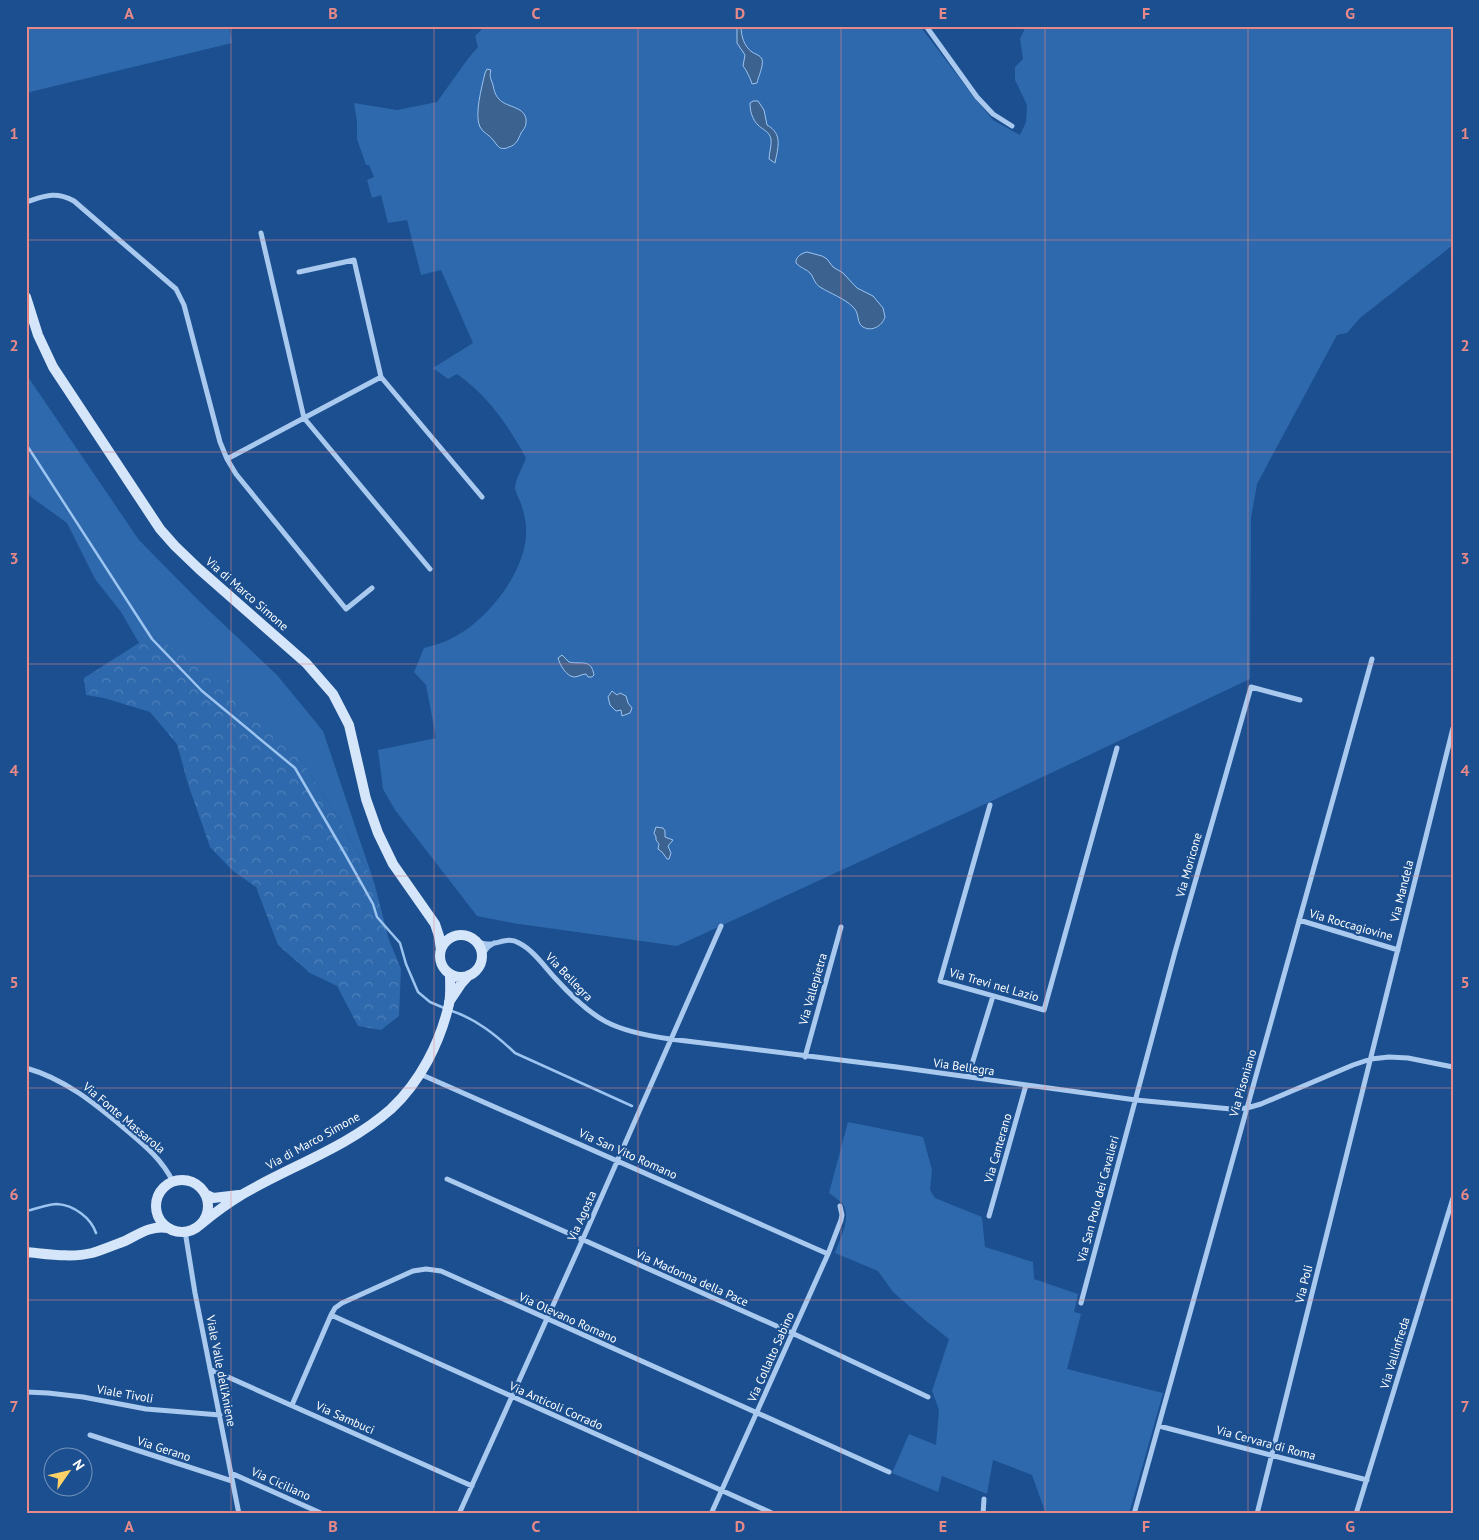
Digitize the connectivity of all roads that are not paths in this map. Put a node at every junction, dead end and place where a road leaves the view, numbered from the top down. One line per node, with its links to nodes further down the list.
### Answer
1 (926, 26): 2 (street)
2 (1012, 126)
3 (26, 202): 9 (street)
4 (261, 233): 8 (street)
5 (299, 272): 7 (street)
6 (26, 297): 18 (street, Via di Marco Simone)
7 (380, 378): 8 (street); 10 (street)
8 (304, 418): 9 (street); 11 (street)
9 (227, 459): 12 (street)
10 (482, 497)
11 (430, 569)
12 (372, 588)
13 (1372, 659): 19 (street, Via Pisoniano)
14 (1300, 700): 40 (street, Via Moricone)
15 (1453, 728): 26 (street, Via Mandela)
16 (1117, 748): 30 (street, Via Trevi nel Lazio)
17 (990, 805): 30 (street, Via Trevi nel Lazio)
18 (430, 917): 22 (street, Via di Marco Simone); 25 (street, Via di Marco Simone)
19 (1299, 920): 26 (street, Via Roccagiovine); 41 (street, Via Pisoniano)
20 (721, 926): 32 (street, Via Agosta)
21 (841, 927): 33 (street, Via Vallepietra)
22 (462, 935): 23 (street); 25 (street)
23 (475, 940): 24 (street, Via Bellegra); 27 (street)
24 (497, 942): 27 (street); 32 (street, Via Bellegra)
25 (441, 950): 28 (street)
26 (1398, 950): 34 (street, Via Mandela)
27 (482, 956): 29 (street)
28 (450, 974): 29 (street); 31 (street, Via di Marco Simone)
29 (469, 975): 31 (street, Via di Marco Simone)
30 (993, 996): 38 (street)
31 (449, 1002): 37 (street, Via di Marco Simone)
32 (670, 1039): 33 (street, Via Bellegra); 42 (street, Via Agosta)
33 (805, 1057): 38 (street, Via Bellegra)
34 (1371, 1059): 35 (street, Via Bellegra); 41 (street, Via Bellegra); 71 (street, Via Poli)
35 (1453, 1067)
36 (26, 1068): 44 (street, Via Fonte Massarola)
37 (420, 1074): 42 (street, Via San Vito Romano); 46 (street, Via di Marco Simone)
38 (968, 1077): 39 (street, Via Bellegra)
39 (1026, 1086): 40 (street, Via Bellegra); 50 (street, Via Canterano)
40 (1136, 1100): 41 (street, Via Bellegra); 58 (street, Via San Polo dei Cavalieri)
41 (1246, 1108): 69 (street, Via Pisoniano)
42 (618, 1160): 55 (street, Via Agosta); 57 (street, Via San Vito Romano)
43 (446, 1179): 55 (street, Via Madonna della Pace)
44 (173, 1182): 45 (street); 49 (street)
45 (205, 1194): 46 (street, Via di Marco Simone); 51 (street)
46 (242, 1194): 51 (street, Via di Marco Simone)
47 (1453, 1198): 74 (street, Via Vallinfreda)
48 (840, 1206): 57 (street, Via Collalto Sabino)
49 (156, 1207): 52 (street); 54 (street)
50 (989, 1216)
51 (200, 1225): 53 (street)
52 (168, 1228): 53 (street); 54 (street)
53 (185, 1232): 62 (street, Viale Valle dell'Aniene)
54 (139, 1233): 56 (street)
55 (582, 1240): 60 (street, Via Agosta); 61 (street, Via Madonna della Pace)
56 (26, 1252)
57 (828, 1254): 61 (street, Via Collalto Sabino)
58 (1080, 1303)
59 (331, 1316): 60 (street, Via Olevano Romano); 64 (street, Via Anticoli Corrado); 66 (street, Via Olevano Romano)
60 (546, 1319): 64 (street, Via Agosta); 67 (street, Via Olevano Romano)
61 (792, 1333): 65 (street, Via Madonna della Pace); 67 (street, Via Collalto Sabino)
62 (210, 1369): 66 (street, Via Sambuci); 68 (street, Viale Valle dell'Aniene)
63 (26, 1392): 68 (street, Viale Tivoli)
64 (512, 1397): 76 (street, Via Agosta); 77 (street, Via Anticoli Corrado)
65 (928, 1397)
66 (292, 1405): 76 (street, Via Sambuci)
67 (757, 1413): 72 (street, Via Olevano Romano); 77 (street, Via Collalto Sabino)
68 (220, 1415): 73 (street, Viale Valle dell'Aniene)
69 (1159, 1426): 71 (street, Via Cervara di Roma); 85 (street, Via Pisoniano)
70 (90, 1435): 75 (street, Via Gerano)
71 (1271, 1455): 74 (street, Via Cervara di Roma); 86 (street, Via Poli)
72 (889, 1472)
73 (231, 1473): 75 (street, Viale Valle dell'Aniene); 80 (street, Via Ciciliano)
74 (1367, 1480): 87 (street, Via Vallinfreda)
75 (232, 1481): 79 (street, Viale Valle dell'Aniene)
76 (472, 1486): 81 (street, Via Agosta)
77 (722, 1490): 82 (street, Via Collalto Sabino); 83 (street, Via Anticoli Corrado)
78 (984, 1499): 84 (street)
79 (238, 1514)
80 (323, 1514)
81 (459, 1514)
82 (711, 1514)
83 (774, 1514)
84 (983, 1514)
85 (1134, 1514)
86 (1257, 1514)
87 (1356, 1514)

